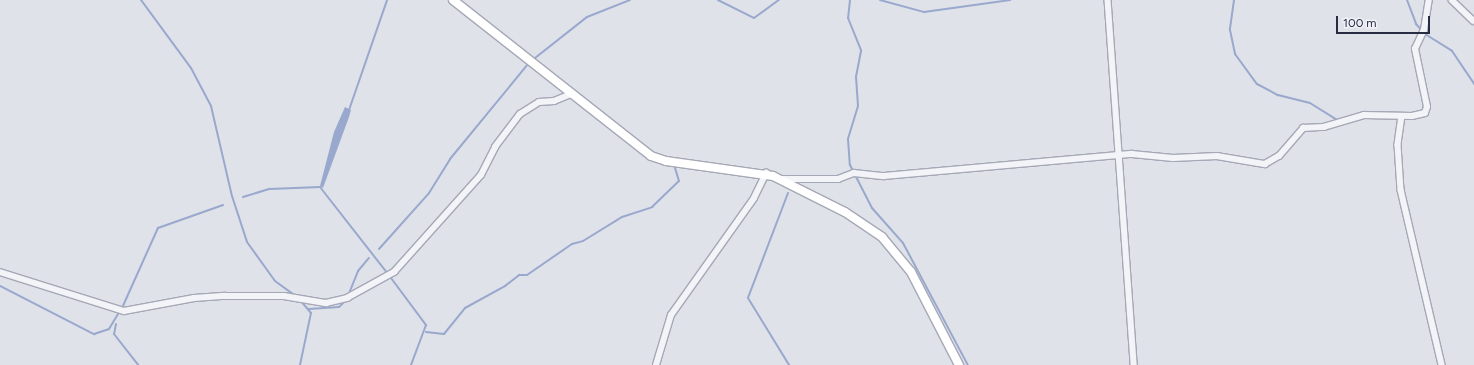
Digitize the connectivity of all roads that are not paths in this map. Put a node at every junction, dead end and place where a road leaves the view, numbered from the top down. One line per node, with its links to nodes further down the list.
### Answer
1 (453, 0): 6 (main road)
2 (1108, 0): 8 (street)
3 (1452, 0): 5 (street)
4 (1430, 1): 7 (street)
5 (1474, 21)
6 (571, 94): 9 (main road); 11 (street)
7 (1402, 116): 8 (street); 15 (street)
8 (1119, 156): 10 (street); 14 (street)
9 (766, 173): 10 (main road); 12 (street)
10 (781, 179): 13 (main road)
11 (0, 272)
12 (656, 365)
13 (959, 365)
14 (1134, 365)
15 (1442, 365)

